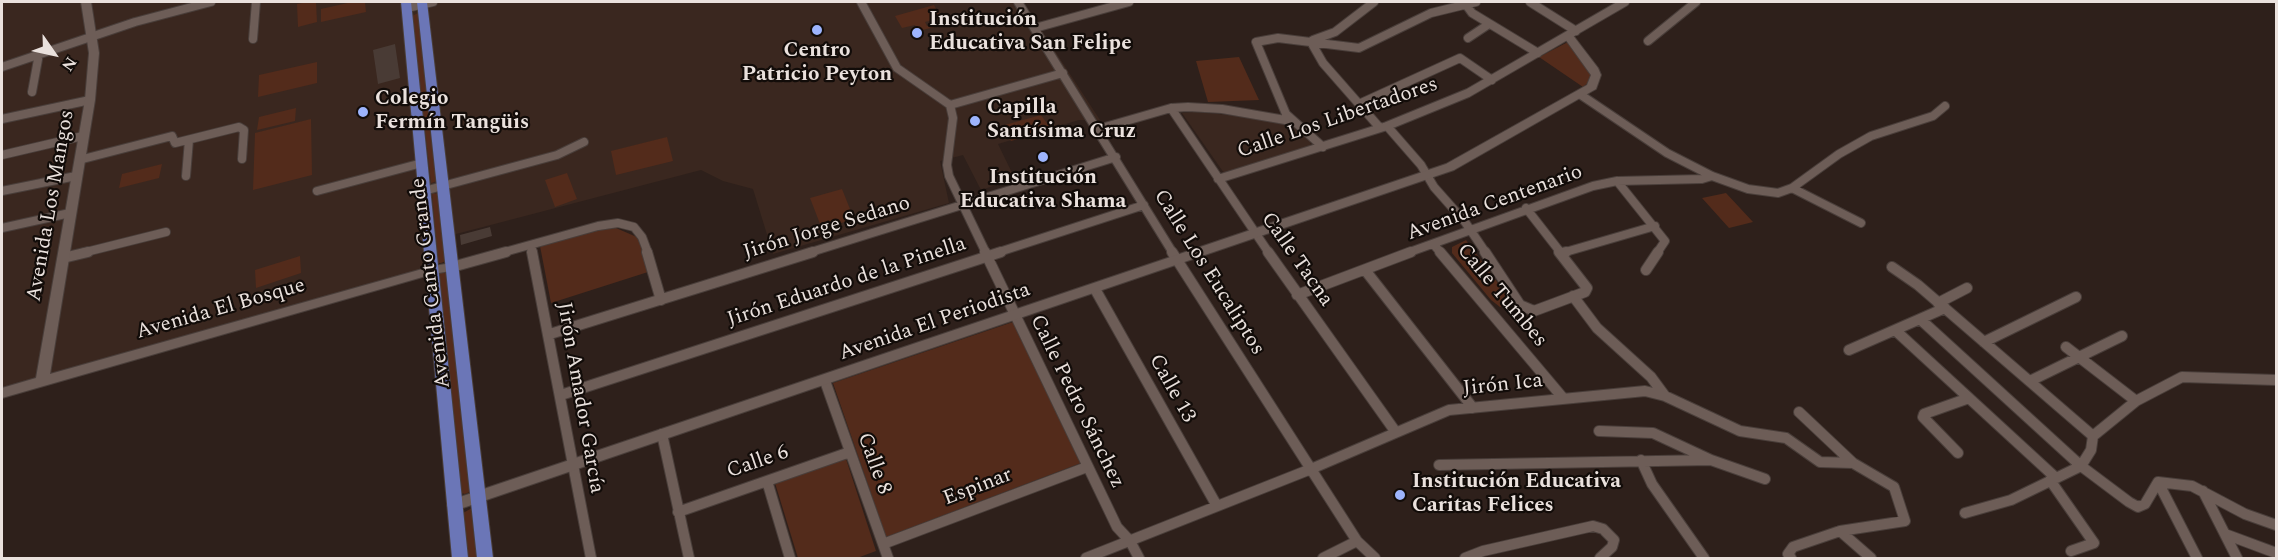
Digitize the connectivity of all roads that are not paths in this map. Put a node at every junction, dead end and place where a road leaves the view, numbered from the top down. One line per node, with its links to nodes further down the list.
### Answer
1 (86, 2): 18 (street, Avenida Los Mangos)
2 (211, 2): 18 (street)
3 (255, 2): 20 (street)
4 (426, 2): 14 (street); 54 (main road, Avenida Canto Grande)
5 (861, 2): 32 (street)
6 (1018, 2): 16 (street, Calle Los Eucaliptos)
7 (1129, 2): 16 (street)
8 (1374, 2): 22 (street)
9 (1476, 2): 13 (street)
10 (1530, 2): 17 (street)
11 (1625, 2): 17 (street, Calle Los Libertadores)
12 (1696, 2): 21 (street)
13 (1465, 3): 15 (street); 22 (street)
14 (406, 5): 47 (main road, Avenida Canto Grande)
15 (1489, 24): 19 (street); 23 (street)
16 (1035, 28): 26 (street, Calle Los Eucaliptos)
17 (1572, 33): 23 (street, Calle Los Libertadores); 29 (street)
18 (93, 36): 24 (street); 30 (street, Avenida Los Mangos)
19 (1467, 38)
20 (253, 39)
21 (1648, 41)
22 (1311, 42): 31 (street); 36 (street)
23 (1538, 53): 27 (street, Calle Los Libertadores)
24 (39, 54): 25 (street); 28 (street)
25 (2, 67)
26 (1063, 74): 32 (street); 38 (street, Calle Los Eucaliptos)
27 (1492, 80): 31 (street); 37 (street, Calle Los Libertadores)
28 (32, 92)
29 (1581, 95): 50 (street, Avenida El Periodista); 51 (street)
30 (90, 100): 35 (street); 39 (street, Avenida Los Mangos)
31 (1359, 104): 37 (street)
32 (950, 105): 60 (street, Calle Pedro Sánchez)
33 (1945, 106): 55 (street)
34 (1171, 108): 36 (street); 38 (street); 52 (street, Calle Tacna)
35 (2, 119)
36 (1291, 121): 42 (street)
37 (1383, 127): 42 (street, Calle Los Libertadores); 50 (street)
38 (1098, 129): 44 (street, Calle Los Eucaliptos)
39 (83, 136): 43 (street); 46 (street, Avenida Los Mangos)
40 (189, 140): 45 (street); 46 (street); 49 (street)
41 (584, 142): 54 (street)
42 (1323, 147): 52 (street, Calle Los Libertadores)
43 (2, 155)
44 (1116, 158): 59 (street, Calle Los Eucaliptos); 60 (street, Jirón Jorge Sedano)
45 (242, 159)
46 (79, 160): 48 (street, Avenida Los Mangos)
47 (422, 163): 57 (street); 58 (main road, Avenida Canto Grande)
48 (76, 176): 56 (street); 62 (street, Avenida Los Mangos)
49 (186, 176)
50 (1428, 176): 66 (street); 68 (street, Avenida El Periodista)
51 (1712, 176): 53 (street, Avenida Centenario); 55 (street)
52 (1218, 179): 68 (street, Calle Tacna)
53 (1617, 181): 61 (street, Avenida Centenario); 64 (street)
54 (442, 186): 58 (street); 75 (main road, Avenida Canto Grande)
55 (1792, 188): 63 (street)
56 (2, 191)
57 (317, 191)
58 (424, 191): 77 (main road, Avenida Canto Grande)
59 (1144, 205): 72 (street, Jirón Eduardo de la Pinella); 74 (street, Calle Los Eucaliptos)
60 (963, 206): 72 (street, Calle Pedro Sánchez); 85 (street, Jirón Jorge Sedano)
61 (1526, 208): 66 (street, Avenida Centenario); 71 (street)
62 (70, 213): 65 (street); 73 (street, Avenida Los Mangos)
63 (1861, 223)
64 (1655, 226): 71 (street); 79 (street)
65 (2, 228)
66 (1469, 231): 70 (street, Avenida Centenario); 83 (street)
67 (166, 232): 73 (street)
68 (1256, 235): 74 (street, Avenida El Periodista); 82 (street, Calle Tacna)
69 (531, 245): 75 (street); 85 (street); 90 (street, Jirón Amador García)
70 (1434, 245): 78 (street, Avenida Centenario); 103 (street, Calle Tumbes)
71 (1562, 253): 83 (street)
72 (987, 257): 87 (street, Calle Pedro Sánchez); 101 (street, Jirón Eduardo de la Pinella)
73 (63, 258): 99 (street, Avenida Los Mangos)
74 (1178, 261): 81 (street, Avenida El Periodista); 121 (street, Calle Los Eucaliptos)
75 (452, 267): 77 (street, Avenida El Bosque); 127 (main road, Avenida Canto Grande)
76 (1892, 267): 86 (street)
77 (432, 270): 99 (street, Avenida El Bosque); 128 (main road, Avenida Canto Grande)
78 (1365, 270): 82 (street, Avenida Centenario); 106 (street)
79 (1646, 270)
80 (1967, 288): 86 (street)
81 (1095, 289): 87 (street, Avenida El Periodista); 129 (street, Calle 13)
82 (1297, 295): 108 (street, Calle Tacna)
83 (1573, 296): 102 (street)
84 (2076, 297): 92 (street)
85 (661, 300): 90 (street, Jirón Jorge Sedano)
86 (1941, 306): 88 (street); 92 (street)
87 (1014, 316): 97 (street, Avenida El Periodista); 120 (street, Calle Pedro Sánchez)
88 (1920, 319): 89 (street); 119 (street)
89 (1895, 330): 94 (street); 104 (street)
90 (550, 334): 101 (street, Jirón Amador García)
91 (2122, 336): 95 (street)
92 (1984, 342): 98 (street)
93 (2066, 347): 95 (street)
94 (1849, 350)
95 (2079, 357): 98 (street); 105 (street)
96 (2277, 380): 105 (street)
97 (825, 381): 110 (street, Avenida El Periodista); 112 (street, Calle 8)
98 (2030, 381): 111 (street)
99 (42, 382): 100 (street, Avenida El Bosque)
100 (2, 393)
101 (561, 395): 117 (street, Jirón Amador García)
102 (1665, 396): 103 (street, Jirón Ica); 116 (street, Jirón Ica)
103 (1563, 398): 106 (street, Jirón Ica)
104 (1969, 398): 113 (street); 123 (street)
105 (2136, 401): 111 (street)
106 (1473, 408): 108 (street, Jirón Ica)
107 (1799, 412): 116 (street)
108 (1395, 431): 121 (street, Jirón Ica)
109 (1599, 431): 115 (street)
110 (662, 434): 117 (street, Avenida El Periodista); 130 (street)
111 (2093, 435): 119 (street)
112 (850, 452): 124 (street, Calle 6); 137 (street, Calle 8)
113 (1958, 453)
114 (1641, 460): 115 (street); 118 (street); 152 (street)
115 (1711, 460): 122 (street)
116 (1853, 463): 133 (street, Jirón Ica)
117 (573, 465): 127 (street, Avenida El Periodista); 142 (street, Jirón Amador García)
118 (1439, 465)
119 (2081, 466): 123 (street); 125 (street)
120 (1087, 467): 135 (street, Calle Pedro Sánchez); 137 (street, Espinar)
121 (1311, 469): 129 (street, Jirón Ica); 136 (street, Calle Los Eucaliptos)
122 (1765, 479)
123 (2053, 479): 131 (street); 138 (street)
124 (767, 481): 130 (street, Calle 6); 144 (street)
125 (2158, 482): 126 (street); 155 (street)
126 (2203, 490): 132 (street); 134 (street)
127 (478, 497): 128 (street, Avenida El Periodista); 141 (main road, Avenida Canto Grande)
128 (454, 505): 140 (main road, Avenida Canto Grande)
129 (1217, 506): 135 (street, Jirón Ica)
130 (678, 512): 143 (street)
131 (1965, 513)
132 (2277, 525)
133 (1840, 531): 153 (street); 154 (street)
134 (2225, 534): 139 (street); 156 (street)
135 (1130, 541): 146 (street, Jirón Ica); 147 (street, Calle Pedro Sánchez)
136 (1357, 541): 148 (street); 149 (street, Calle Los Eucaliptos)
137 (883, 544): 145 (street, Calle 8)
138 (2071, 551)
139 (2277, 554)
140 (460, 558)
141 (485, 558)
142 (591, 558)
143 (689, 558)
144 (790, 558)
145 (888, 558)
146 (1086, 558)
147 (1139, 558)
148 (1323, 558)
149 (1375, 558)
150 (1465, 558): 151 (street)
151 (1600, 558)
152 (1704, 558)
153 (1791, 558)
154 (1871, 558)
155 (2198, 558)
156 (2237, 558)

